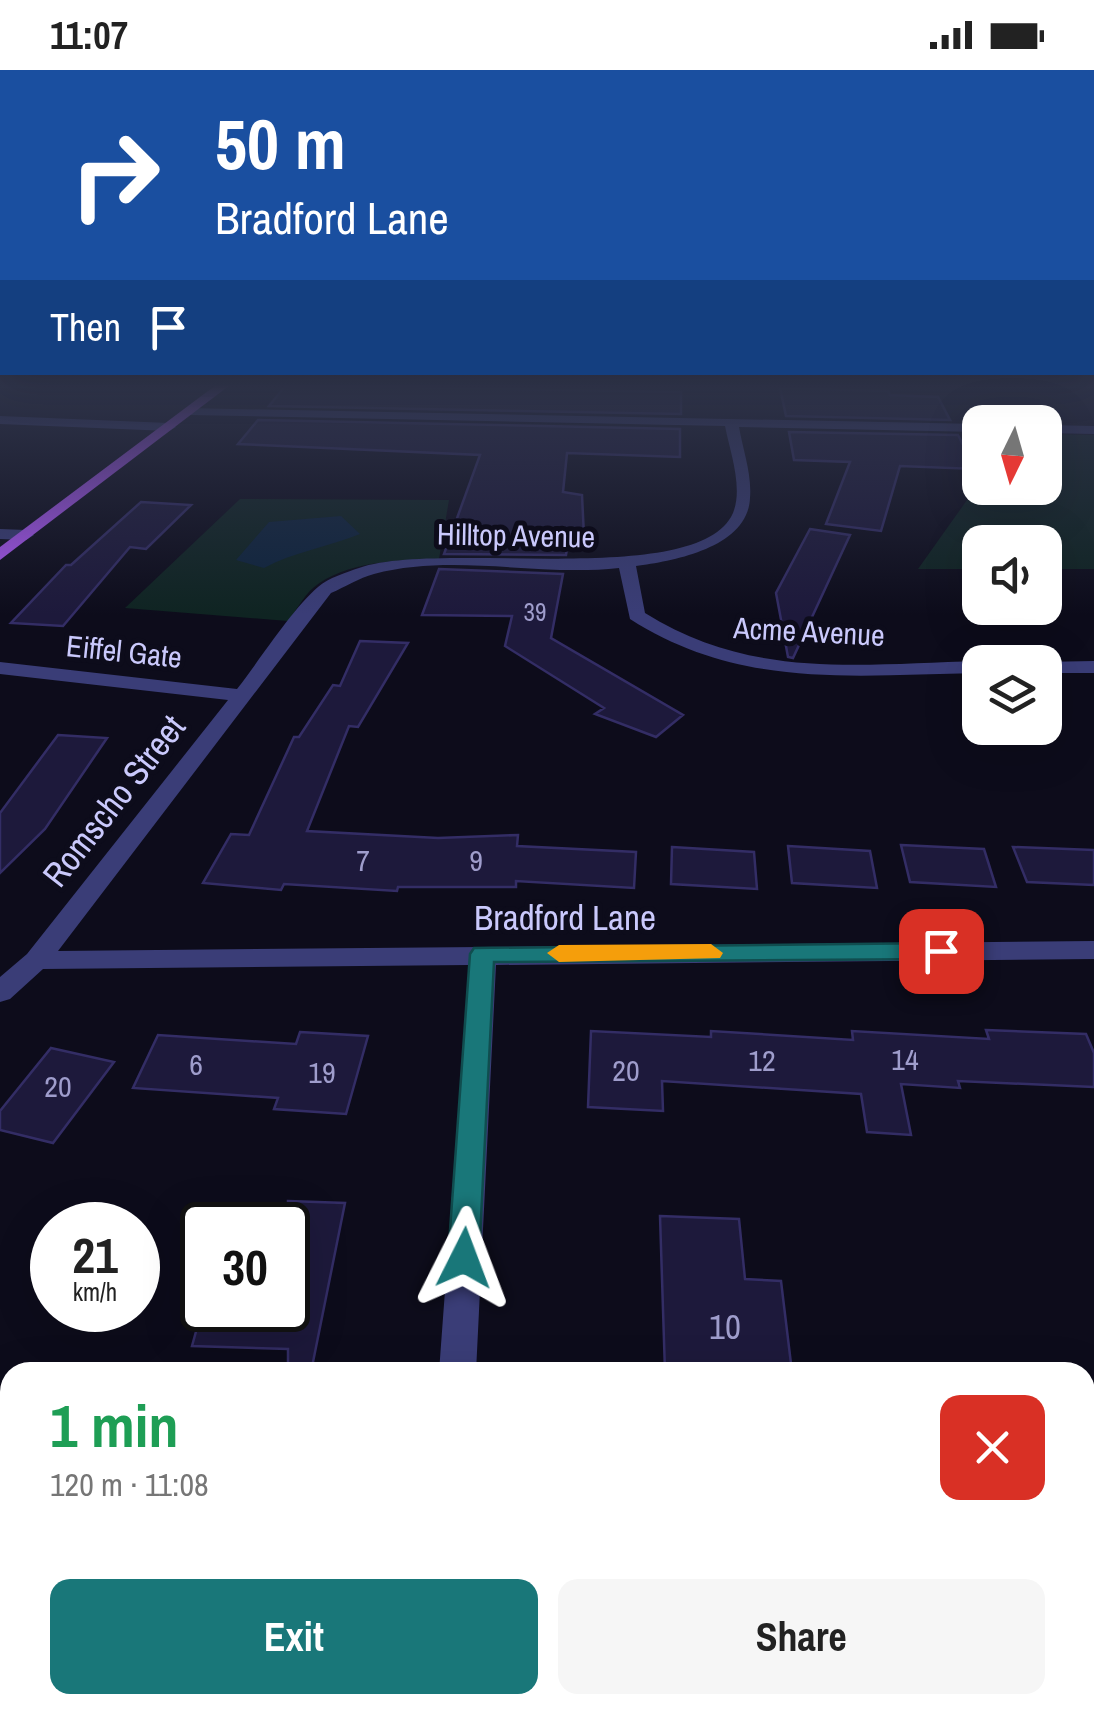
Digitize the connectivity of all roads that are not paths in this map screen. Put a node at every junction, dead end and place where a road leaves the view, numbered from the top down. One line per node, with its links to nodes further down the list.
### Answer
1 (122, 462): 4 (main road)
2 (737, 462): 6 (street, Hilltop Avenue)
3 (0, 534): 4 (street)
4 (26, 535): 5 (main road)
5 (0, 555)
6 (627, 564): 8 (street, Acme Avenue); 11 (street, Hilltop Avenue)
7 (1094, 666): 9 (street)
8 (962, 667)
9 (1062, 667)
10 (0, 668): 11 (street, Eiffel Gate)
11 (241, 695): 14 (street, Romscho Street)
12 (1094, 950): 13 (street, Bradford Lane)
13 (482, 954): 14 (street, Bradford Lane); 16 (street)
14 (36, 960): 15 (street, Romscho Street)
15 (0, 992)
16 (457, 1362)

